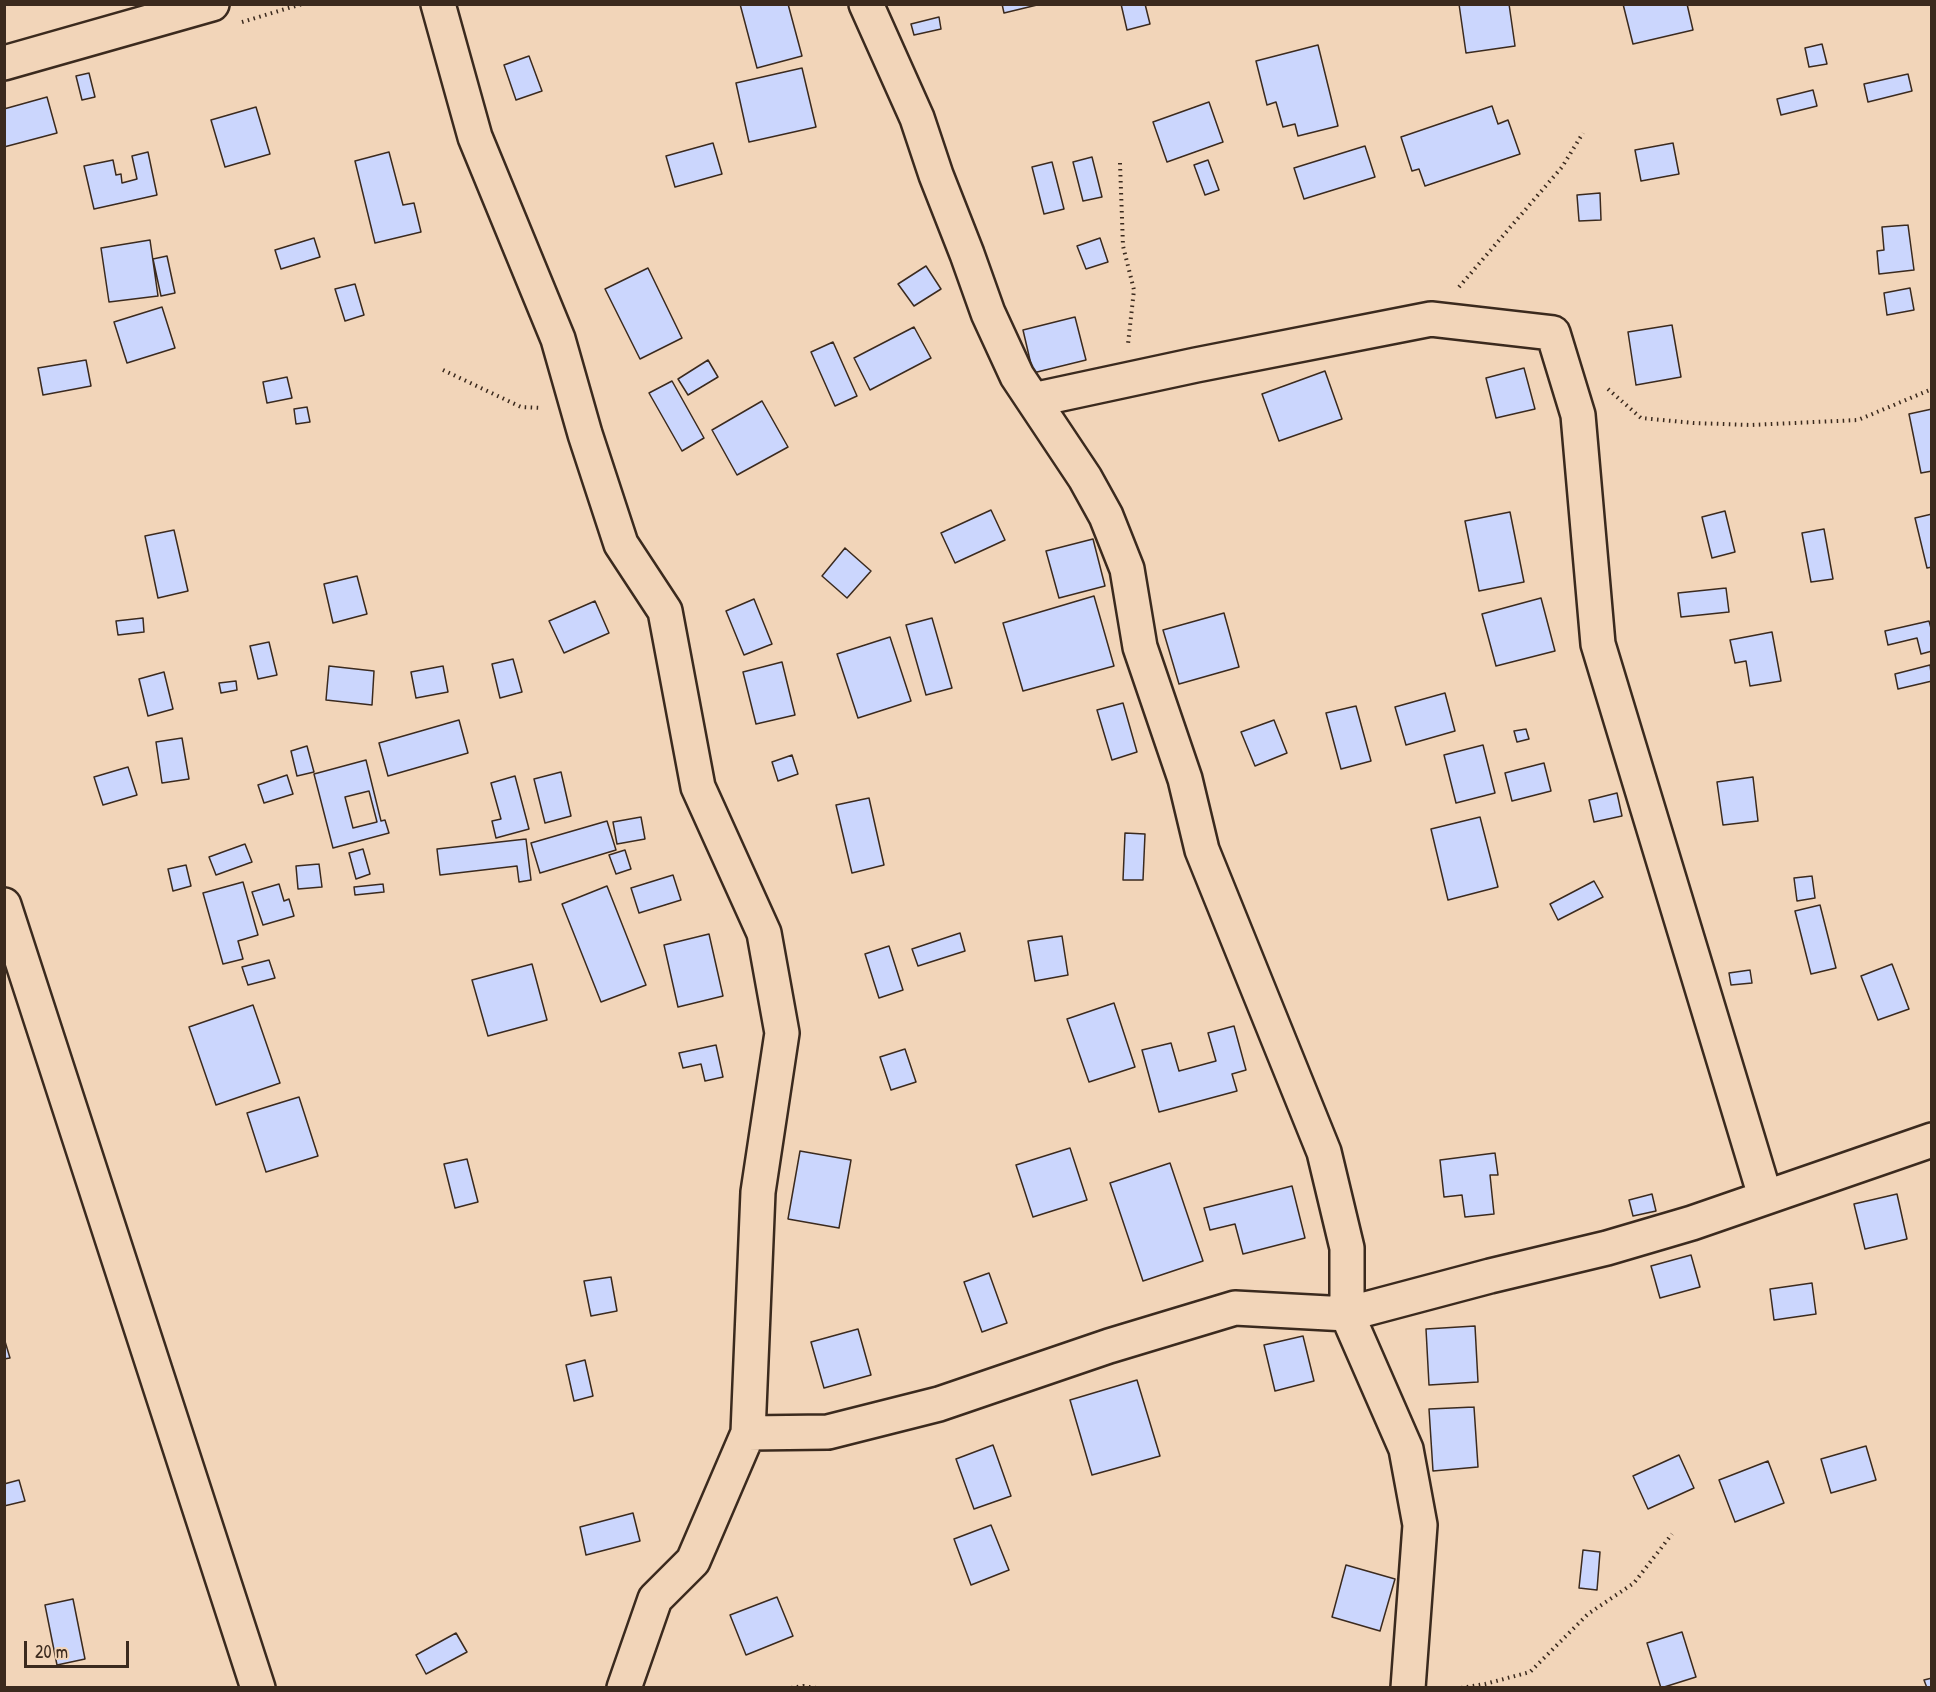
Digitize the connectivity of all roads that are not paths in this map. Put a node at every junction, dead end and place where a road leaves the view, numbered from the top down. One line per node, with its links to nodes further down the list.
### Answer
1 (212, 4): 4 (street)
2 (438, 4): 10 (street)
3 (866, 4): 5 (street)
4 (4, 63)
5 (1033, 400): 8 (street); 9 (street)
6 (4, 905): 11 (street)
7 (1932, 1140): 8 (street)
8 (1765, 1196): 9 (street)
9 (1347, 1314): 10 (street); 13 (street)
10 (748, 1433): 12 (street)
11 (258, 1688)
12 (624, 1688)
13 (1408, 1688)

